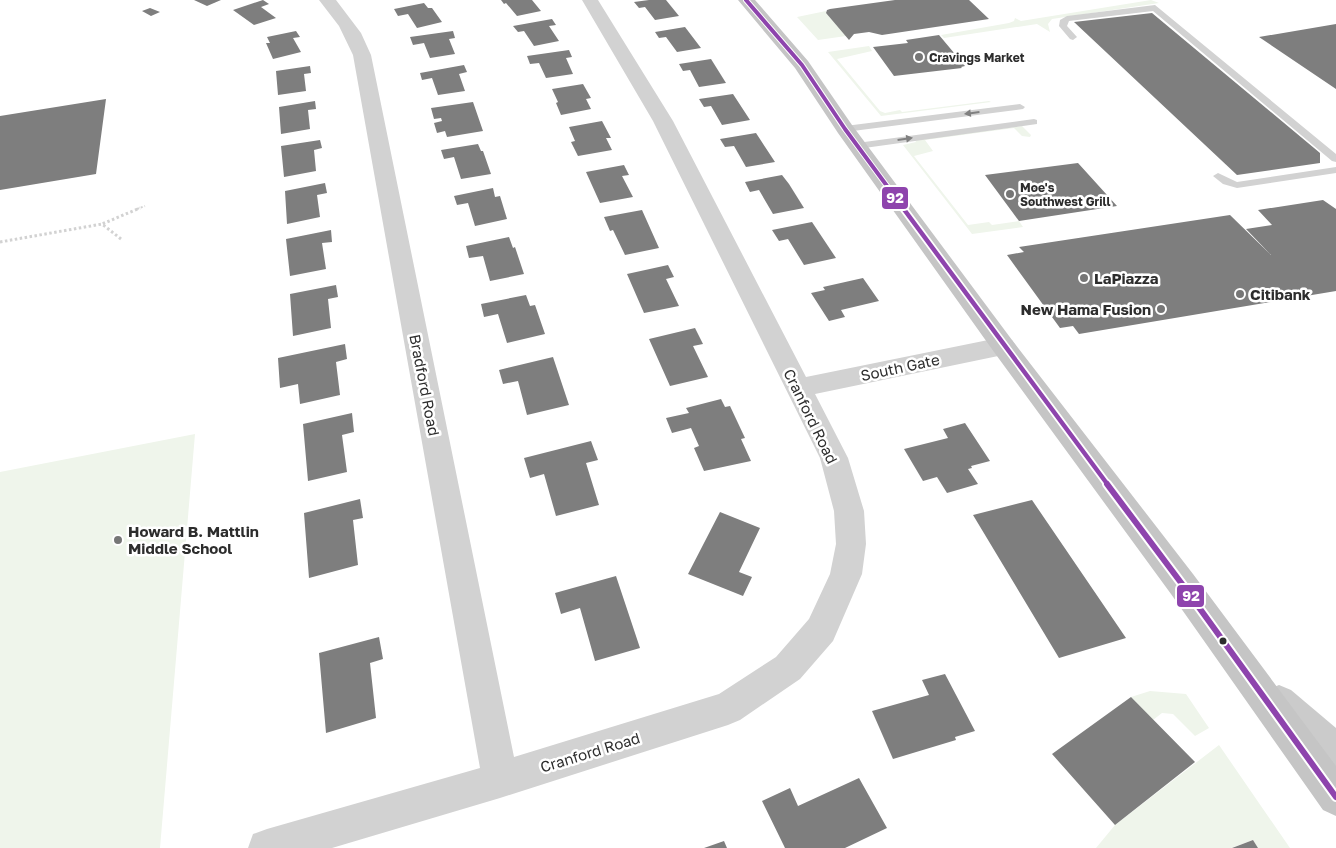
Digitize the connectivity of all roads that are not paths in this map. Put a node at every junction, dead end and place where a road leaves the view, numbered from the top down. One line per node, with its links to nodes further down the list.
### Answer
1 (327, 0): 15 (street, Bradford Road)
2 (590, 0): 12 (street, Cranford Road)
3 (746, 0): 7 (main road)
4 (1073, 37): 8 (lane)
5 (1020, 107): 7 (lane, one-way to 7)
6 (1034, 122): 7 (lane, one-way to 6)
7 (851, 137): 11 (main road)
8 (1336, 159)
9 (1336, 170): 10 (lane)
10 (1218, 176)
11 (1003, 346): 12 (street, South Gate); 13 (main road)
12 (798, 388): 15 (street, Cranford Road)
13 (1250, 677): 14 (main road); 16 (main road)
14 (1336, 752)
15 (500, 780): 17 (street, Cranford Road)
16 (1336, 796)
17 (267, 848)

